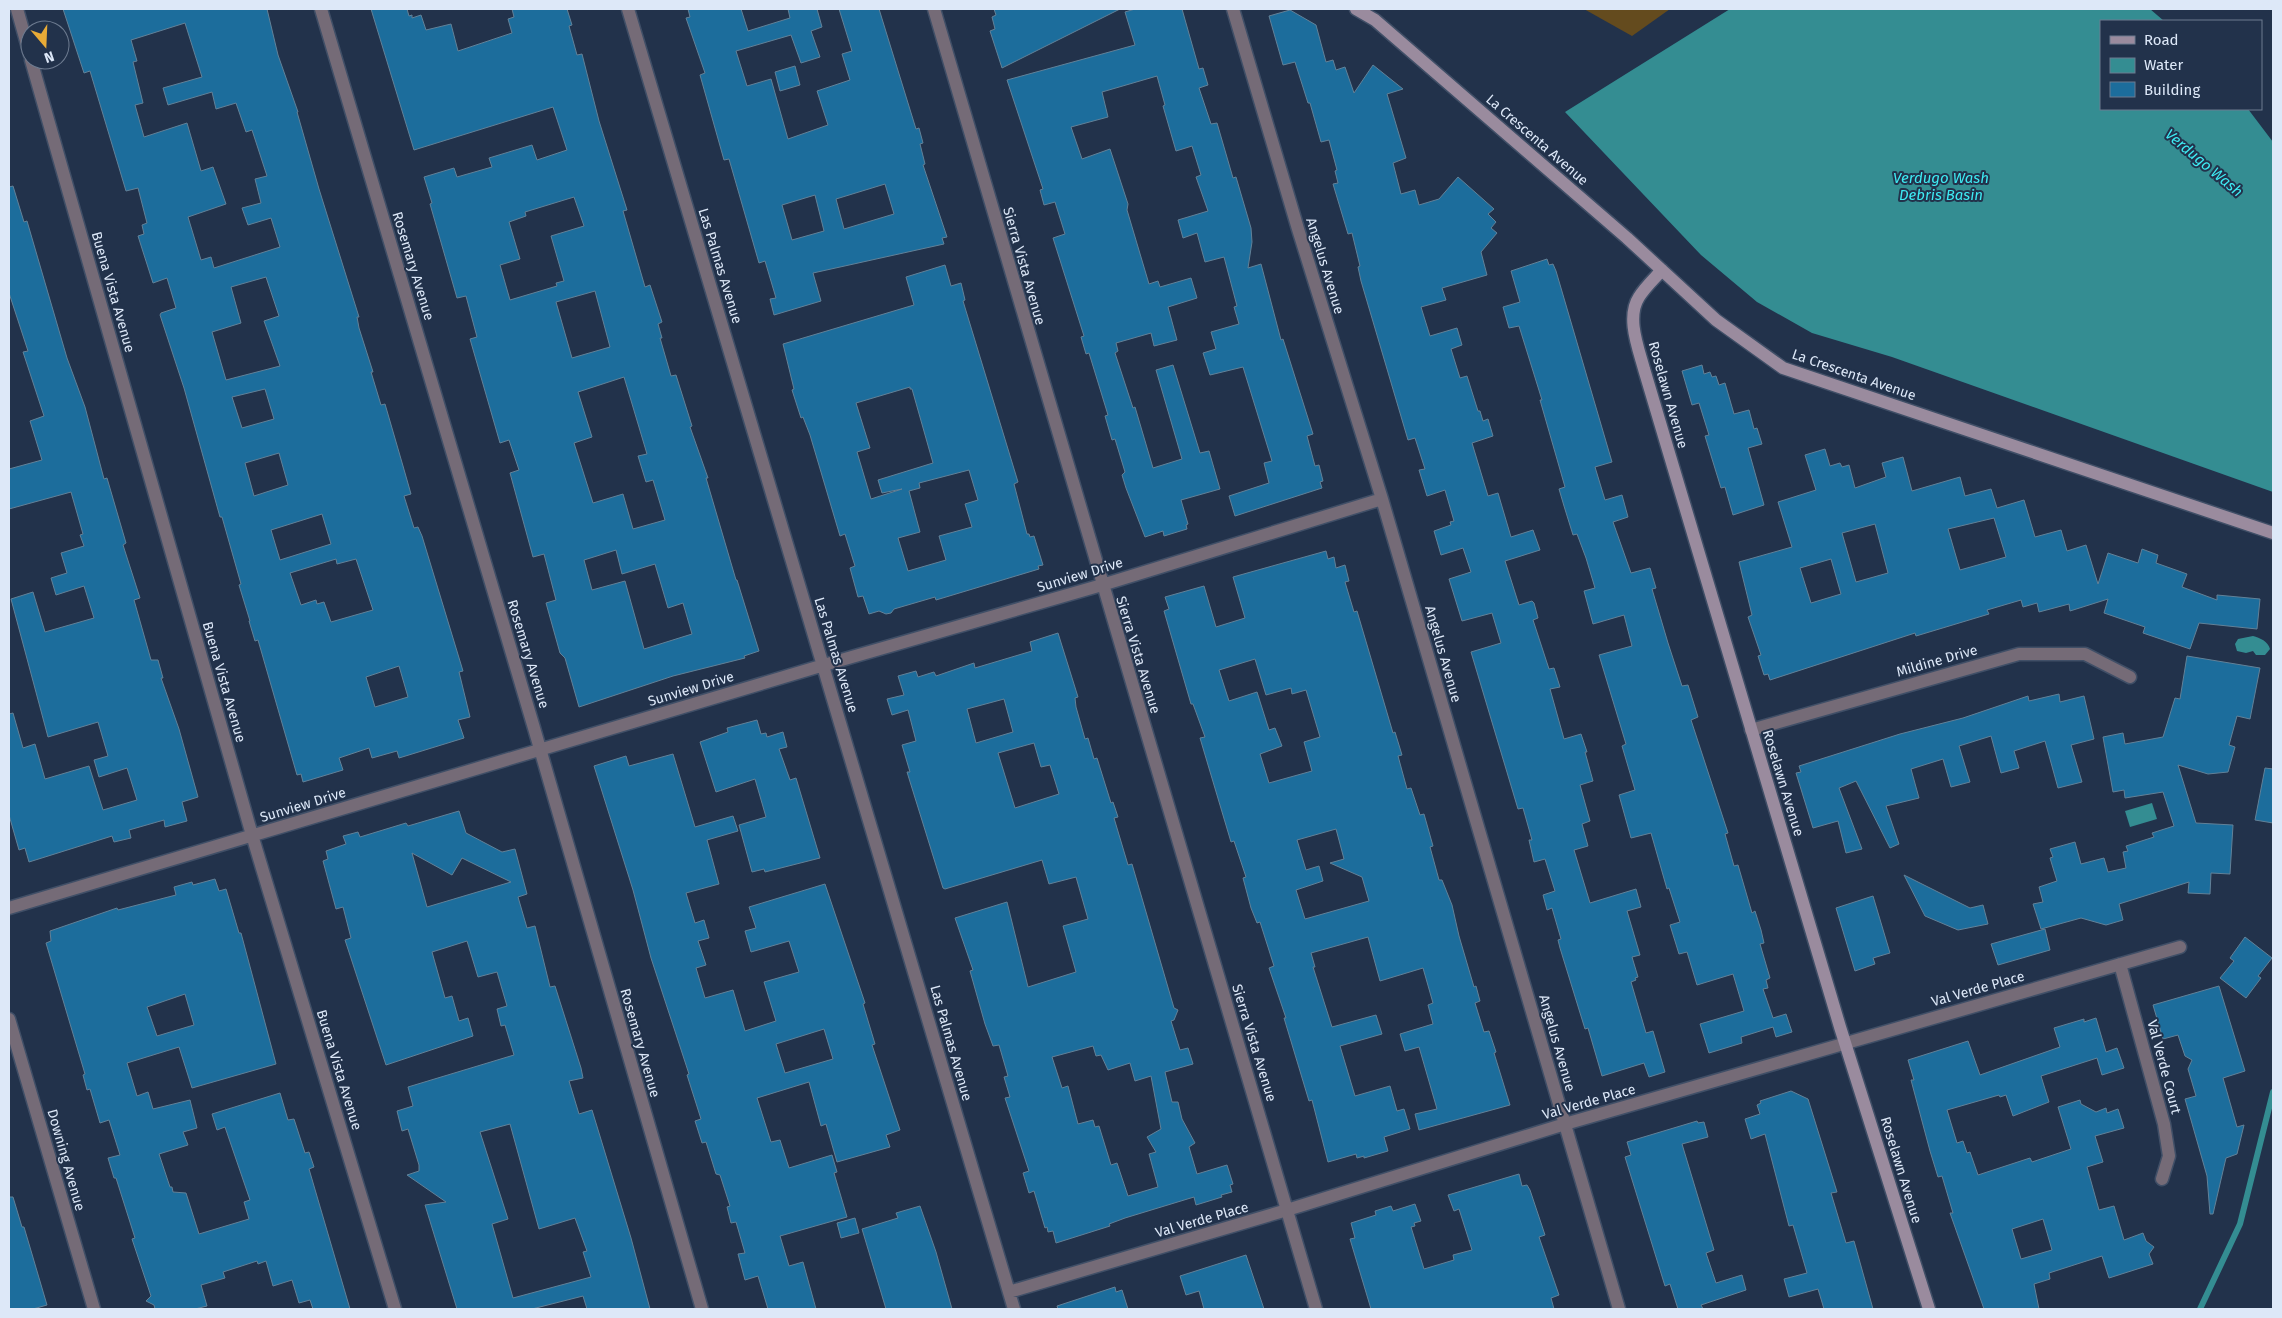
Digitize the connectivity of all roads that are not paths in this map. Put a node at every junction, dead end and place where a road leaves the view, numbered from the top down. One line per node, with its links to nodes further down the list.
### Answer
1 (321, 9): 14 (street, Rosemary Avenue)
2 (628, 9): 11 (street, Las Palmas Avenue)
3 (934, 9): 10 (street, Sierra Vista Avenue)
4 (1233, 9): 8 (street, Angelus Avenue)
5 (1356, 9): 7 (street, La Crescenta Avenue)
6 (35, 70): 15 (street, Buena Vista Avenue)
7 (1662, 270): 9 (street, La Crescenta Avenue); 13 (street, Roselawn Avenue)
8 (1382, 499): 10 (street, Sunview Drive); 21 (street, Angelus Avenue)
9 (2273, 533)
10 (1102, 585): 11 (street, Sunview Drive); 23 (street, Sierra Vista Avenue)
11 (824, 665): 14 (street, Sunview Drive); 24 (street, Las Palmas Avenue)
12 (2130, 677): 13 (street, Mildine Drive)
13 (1751, 730): 20 (street, Roselawn Avenue)
14 (540, 750): 15 (street, Sunview Drive); 27 (street, Rosemary Avenue)
15 (252, 835): 16 (street, Sunview Drive); 26 (street, Buena Vista Avenue)
16 (9, 908)
17 (2180, 947): 18 (street, Val Verde Place)
18 (2120, 964): 20 (street, Val Verde Place); 22 (street, Val Verde Court)
19 (9, 1020): 25 (street, Downing Avenue)
20 (1845, 1042): 21 (street, Val Verde Place); 31 (street, Roselawn Avenue)
21 (1565, 1124): 23 (street, Val Verde Place); 30 (street, Angelus Avenue)
22 (2162, 1179)
23 (1287, 1210): 24 (street, Val Verde Place); 29 (street, Sierra Vista Avenue)
24 (1009, 1292): 28 (street, Las Palmas Avenue)
25 (94, 1309)
26 (395, 1309)
27 (702, 1309)
28 (1014, 1309)
29 (1316, 1309)
30 (1619, 1309)
31 (1928, 1309)

